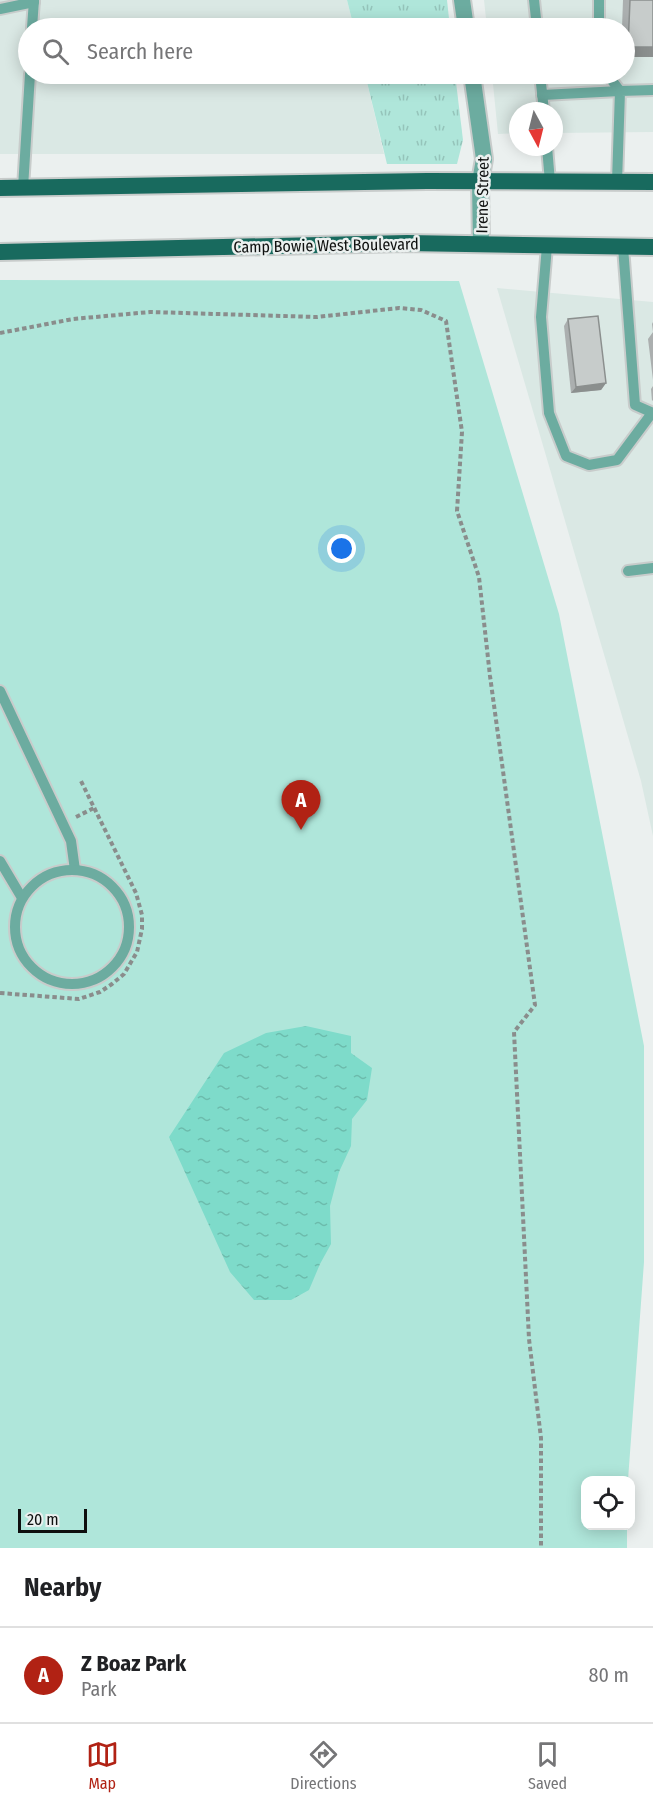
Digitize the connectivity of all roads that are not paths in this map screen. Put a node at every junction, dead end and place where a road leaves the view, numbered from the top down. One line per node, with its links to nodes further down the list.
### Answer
1 (462, 0): 7 (street)
2 (534, 0): 8 (lane)
3 (599, 0): 9 (lane)
4 (34, 1): 5 (lane); 6 (lane)
5 (0, 9)
6 (33, 18)
7 (465, 18)
8 (536, 18)
9 (598, 18)
10 (29, 84): 24 (lane)
11 (473, 84): 19 (street, Irene Street)
12 (541, 84): 16 (lane)
13 (615, 84): 15 (lane)
14 (653, 90): 15 (lane)
15 (620, 91): 16 (lane); 21 (lane)
16 (542, 95): 17 (lane)
17 (543, 102)
18 (548, 156): 20 (lane)
19 (480, 182): 20 (main road); 24 (main road); 25 (street, Irene Street)
20 (550, 182): 21 (main road)
21 (617, 182): 22 (main road)
22 (653, 182)
23 (0, 188): 24 (main road)
24 (22, 188)
25 (481, 244): 26 (main road, Camp Bowie West Boulevard); 29 (main road, Camp Bowie West Boulevard)
26 (547, 246): 27 (main road, Camp Bowie West Boulevard); 30 (lane)
27 (623, 247): 28 (main road, Camp Bowie West Boulevard); 30 (lane)
28 (653, 247)
29 (0, 252)
30 (653, 413)
31 (653, 568): 32 (lane)
32 (628, 571)
33 (0, 692): 35 (lane)
34 (0, 861): 36 (lane)
35 (75, 870): 36 (lane); 36 (lane)
36 (22, 898)

